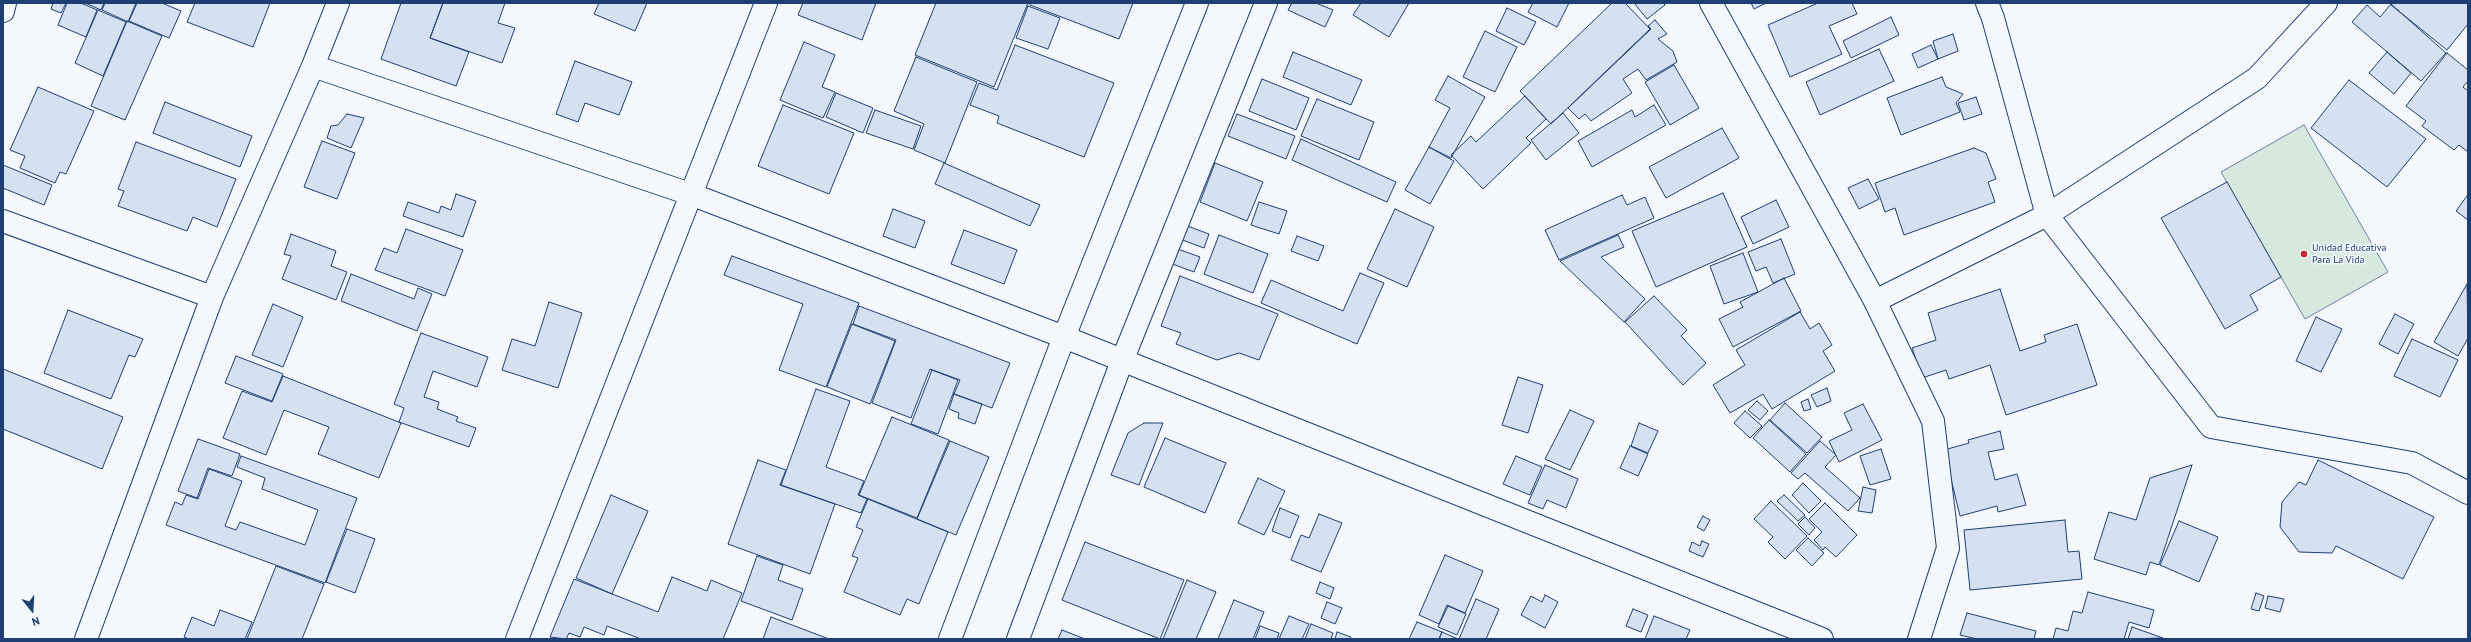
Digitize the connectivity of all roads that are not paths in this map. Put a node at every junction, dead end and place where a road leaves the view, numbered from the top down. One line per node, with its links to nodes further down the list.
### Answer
1 (5, 3): 9 (street)
2 (338, 3): 10 (street)
3 (766, 3): 11 (street)
4 (1197, 3): 16 (street)
5 (1266, 3): 17 (street)
6 (1711, 3): 15 (street)
7 (1987, 3): 12 (street)
8 (2326, 3): 12 (street)
9 (3, 11)
10 (313, 66): 11 (street); 14 (street)
11 (693, 195): 16 (street); 20 (street)
12 (2047, 215): 15 (street); 18 (street)
13 (3, 220): 14 (street)
14 (212, 297): 19 (street)
15 (1875, 301): 24 (street)
16 (1064, 337): 17 (street); 21 (street)
17 (1122, 361): 22 (street); 23 (street)
18 (2468, 493)
19 (86, 639)
20 (517, 639)
21 (950, 639)
22 (1018, 639)
23 (1822, 639)
24 (1919, 639)

